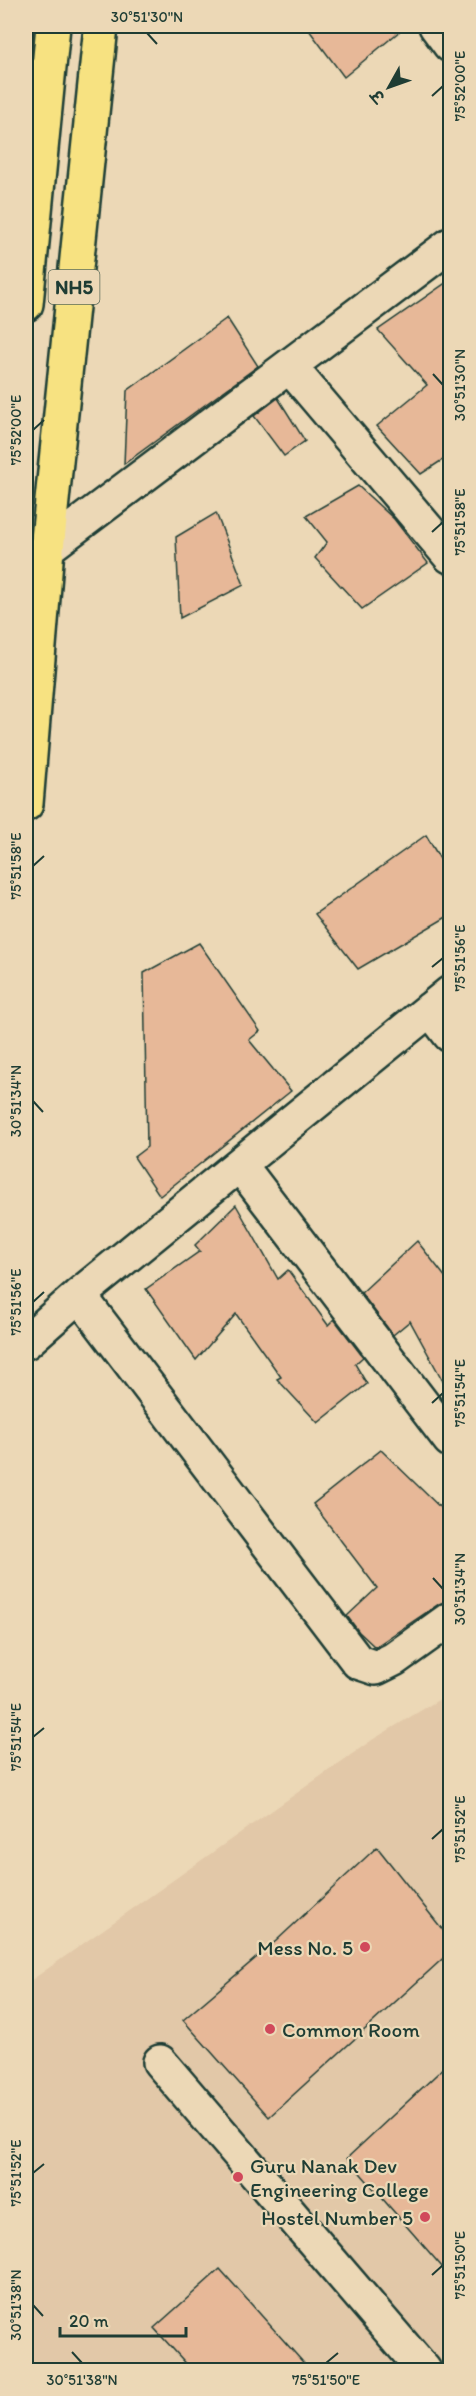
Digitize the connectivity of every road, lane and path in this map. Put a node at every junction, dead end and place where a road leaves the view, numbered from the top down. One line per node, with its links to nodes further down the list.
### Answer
1 (53, 26): 6 (highway, NH5)
2 (101, 26): 8 (highway, NH5)
3 (436, 26): 4 (street)
4 (450, 45)
5 (450, 245): 7 (street)
6 (26, 304)
7 (290, 367): 8 (street); 9 (street)
8 (36, 556): 10 (highway, NH5)
9 (450, 556)
10 (26, 804)
11 (440, 1001): 12 (street); 13 (street)
12 (450, 1035)
13 (240, 1165): 14 (street); 16 (street)
14 (79, 1295): 15 (street); 17 (street)
15 (26, 1342)
16 (450, 1440)
17 (450, 1618)
18 (160, 2062): 19 (street)
19 (424, 2370)

